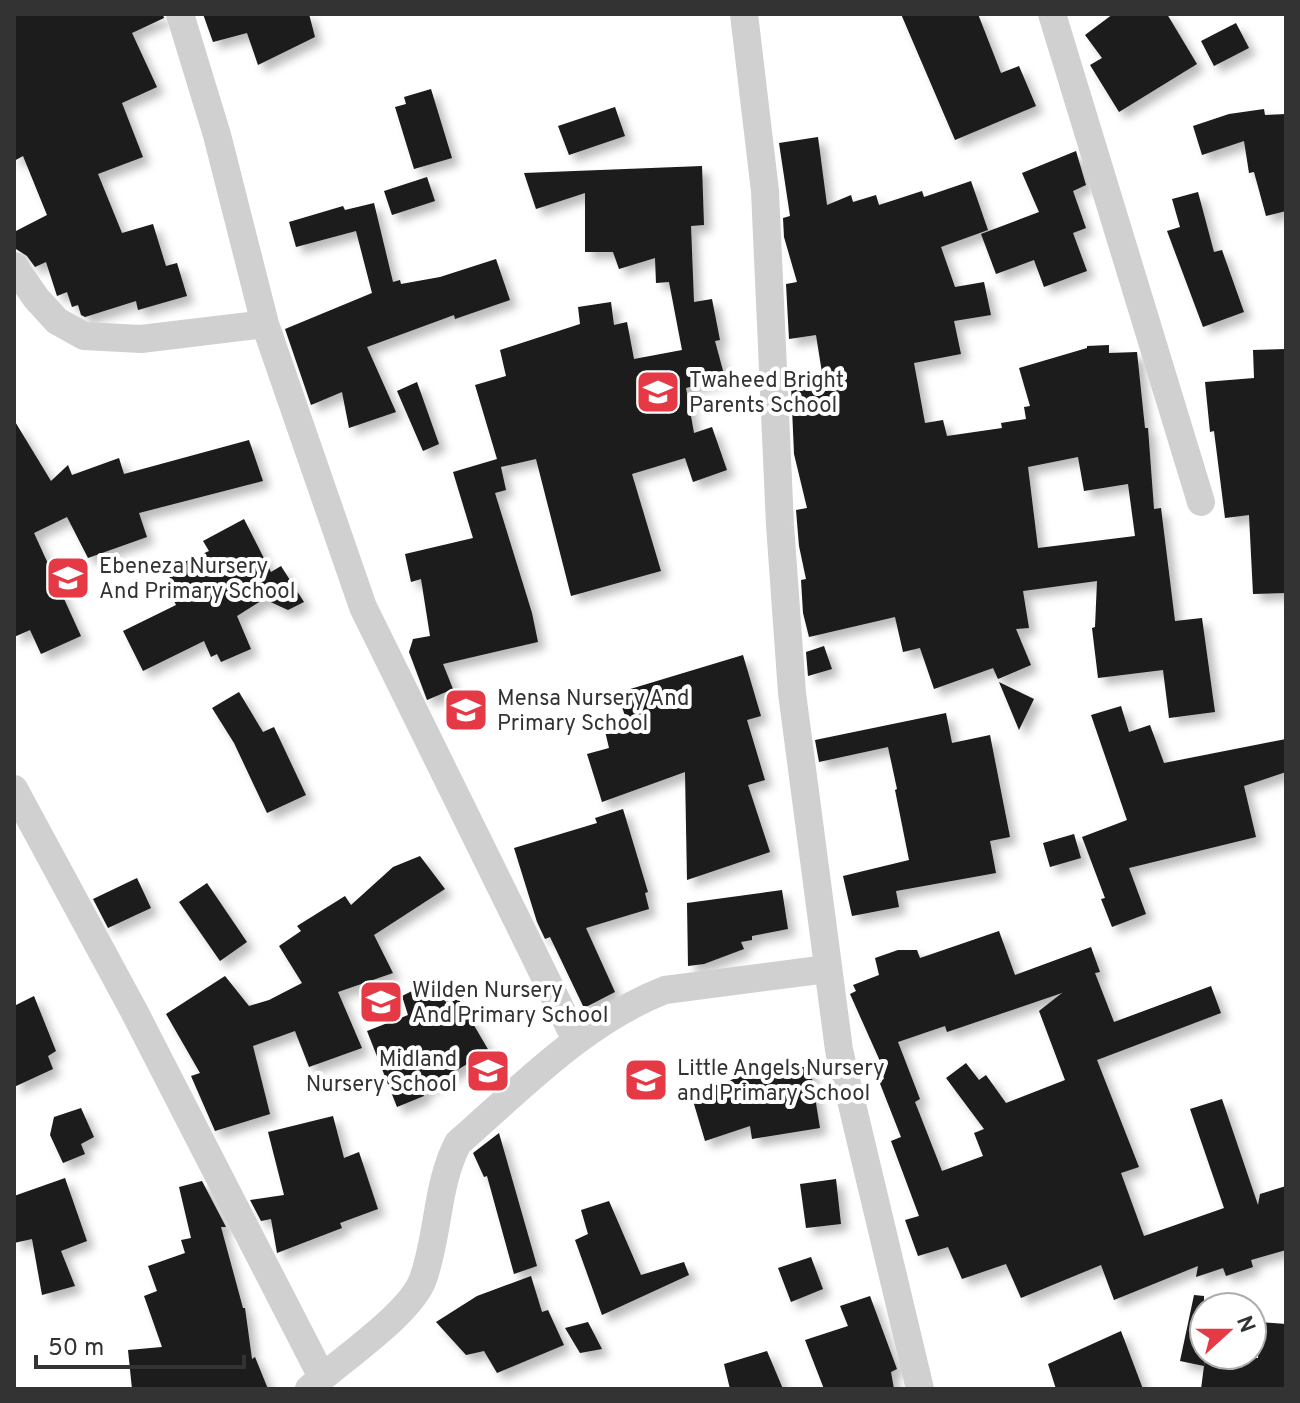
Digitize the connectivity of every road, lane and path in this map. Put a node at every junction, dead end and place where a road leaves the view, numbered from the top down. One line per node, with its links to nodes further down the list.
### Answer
1 (180, 14): 5 (street)
2 (744, 14): 8 (street)
3 (1052, 14): 6 (street)
4 (14, 266): 5 (street)
5 (265, 324): 9 (street)
6 (1201, 502)
7 (14, 789): 10 (street)
8 (827, 969): 9 (street); 11 (street)
9 (576, 1040): 10 (street)
10 (316, 1383)
11 (920, 1389)

